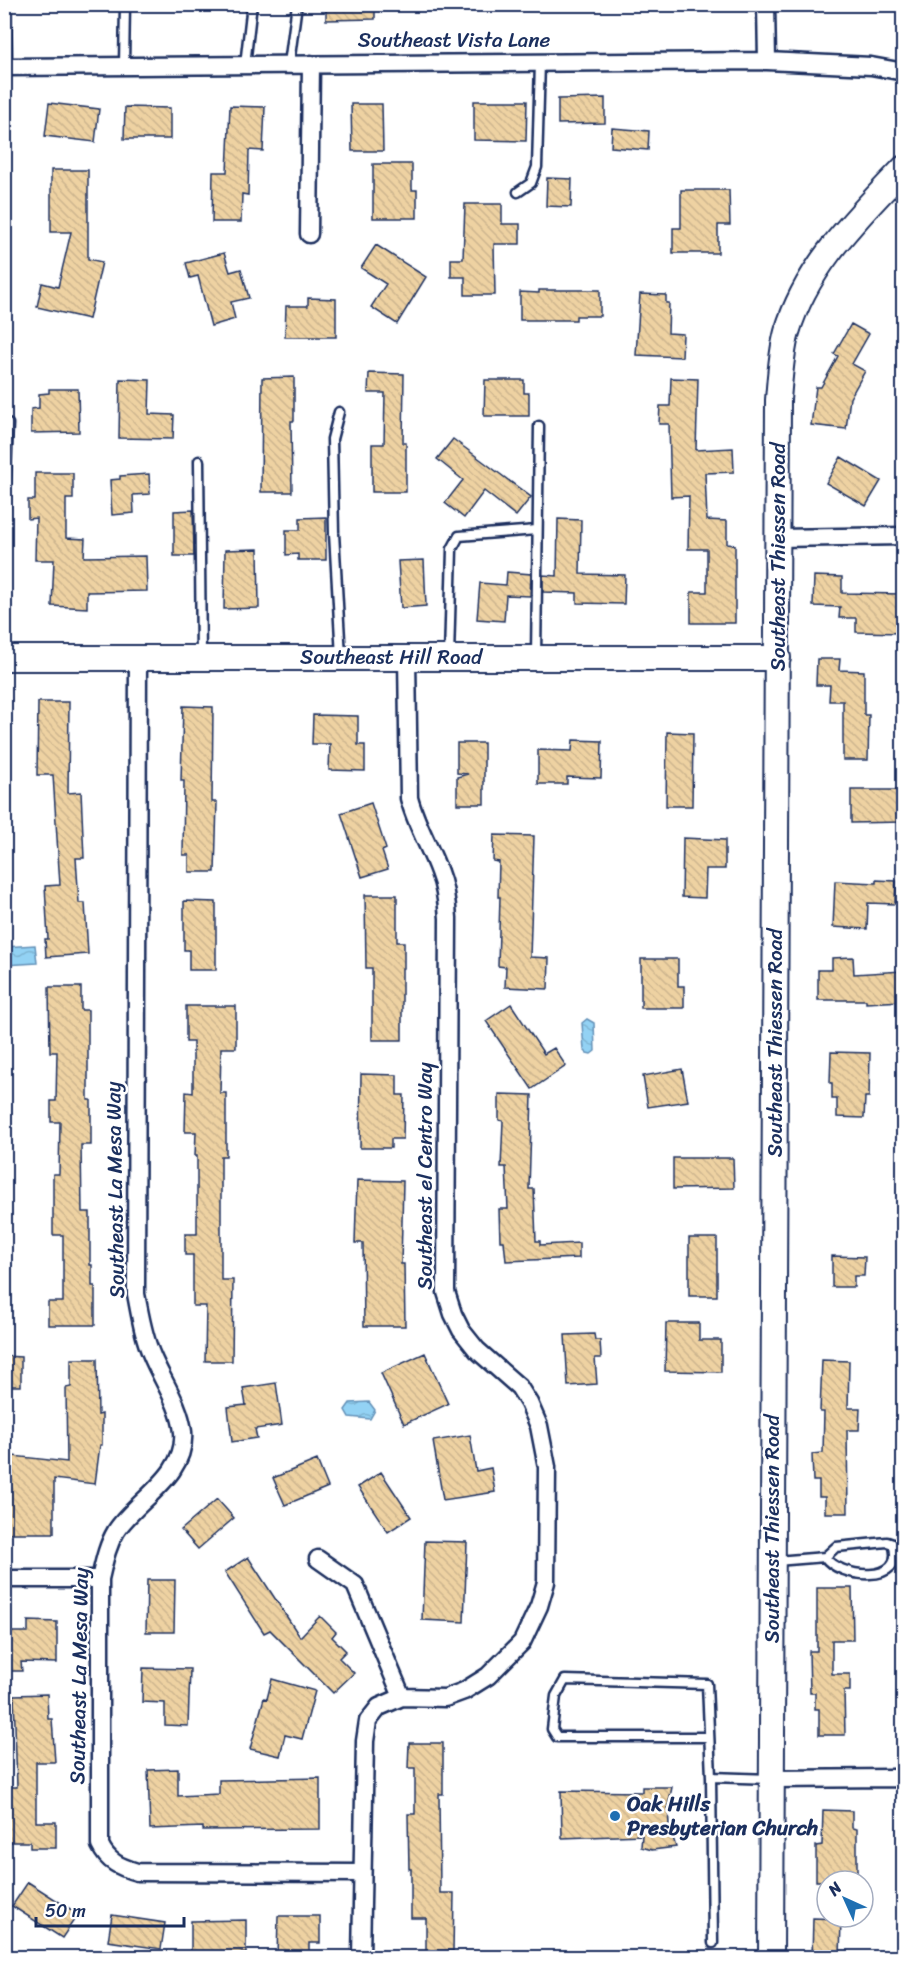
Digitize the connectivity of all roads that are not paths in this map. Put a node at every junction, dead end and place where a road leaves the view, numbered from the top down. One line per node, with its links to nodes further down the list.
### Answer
1 (6, 4): 12 (lane)
2 (125, 4): 11 (lane)
3 (252, 4): 8 (lane)
4 (297, 4): 9 (lane)
5 (766, 4): 6 (street)
6 (766, 61): 7 (street, Southeast Vista Lane); 13 (street, Southeast Vista Lane)
7 (540, 62): 10 (street, Southeast Vista Lane); 15 (lane)
8 (245, 64): 9 (street, Southeast Vista Lane); 11 (street, Southeast Vista Lane)
9 (289, 64): 10 (street, Southeast Vista Lane)
10 (311, 64): 16 (street)
11 (124, 66): 12 (street, Southeast Vista Lane)
12 (6, 67)
13 (903, 72)
14 (903, 168): 24 (main road, Southeast Thiessen Road)
15 (518, 192)
16 (309, 234)
17 (339, 412): 26 (lane)
18 (8, 424): 21 (lane)
19 (539, 426): 22 (lane)
20 (199, 461): 31 (lane)
21 (4, 524)
22 (537, 530): 28 (lane); 29 (lane)
23 (903, 536): 24 (street)
24 (778, 538): 32 (main road, Southeast Thiessen Road)
25 (138, 657): 30 (main road, Southeast Hill Road); 31 (main road, Southeast Hill Road); 37 (street, Southeast La Mesa Way)
26 (341, 657): 27 (main road, Southeast Hill Road); 31 (main road, Southeast Hill Road)
27 (407, 657): 28 (main road, Southeast Hill Road); 38 (street, Southeast el Centro Way)
28 (449, 657): 29 (main road, Southeast Hill Road)
29 (536, 657): 32 (main road, Southeast Hill Road)
30 (4, 658)
31 (201, 658)
32 (778, 658): 35 (main road, Southeast Thiessen Road)
33 (825, 1557): 33 (lane); 35 (lane)
34 (318, 1559): 38 (street)
35 (772, 1561): 41 (main road, Southeast Thiessen Road)
36 (4, 1579): 37 (street)
37 (100, 1579): 43 (street, Southeast La Mesa Way)
38 (402, 1697): 43 (street)
39 (709, 1737): 39 (lane); 40 (lane)
40 (711, 1777): 41 (lane); 44 (lane)
41 (771, 1779): 42 (street); 46 (main road, Southeast Thiessen Road)
42 (903, 1779)
43 (362, 1873): 45 (street)
44 (713, 1943)
45 (361, 1958)
46 (771, 1958)

